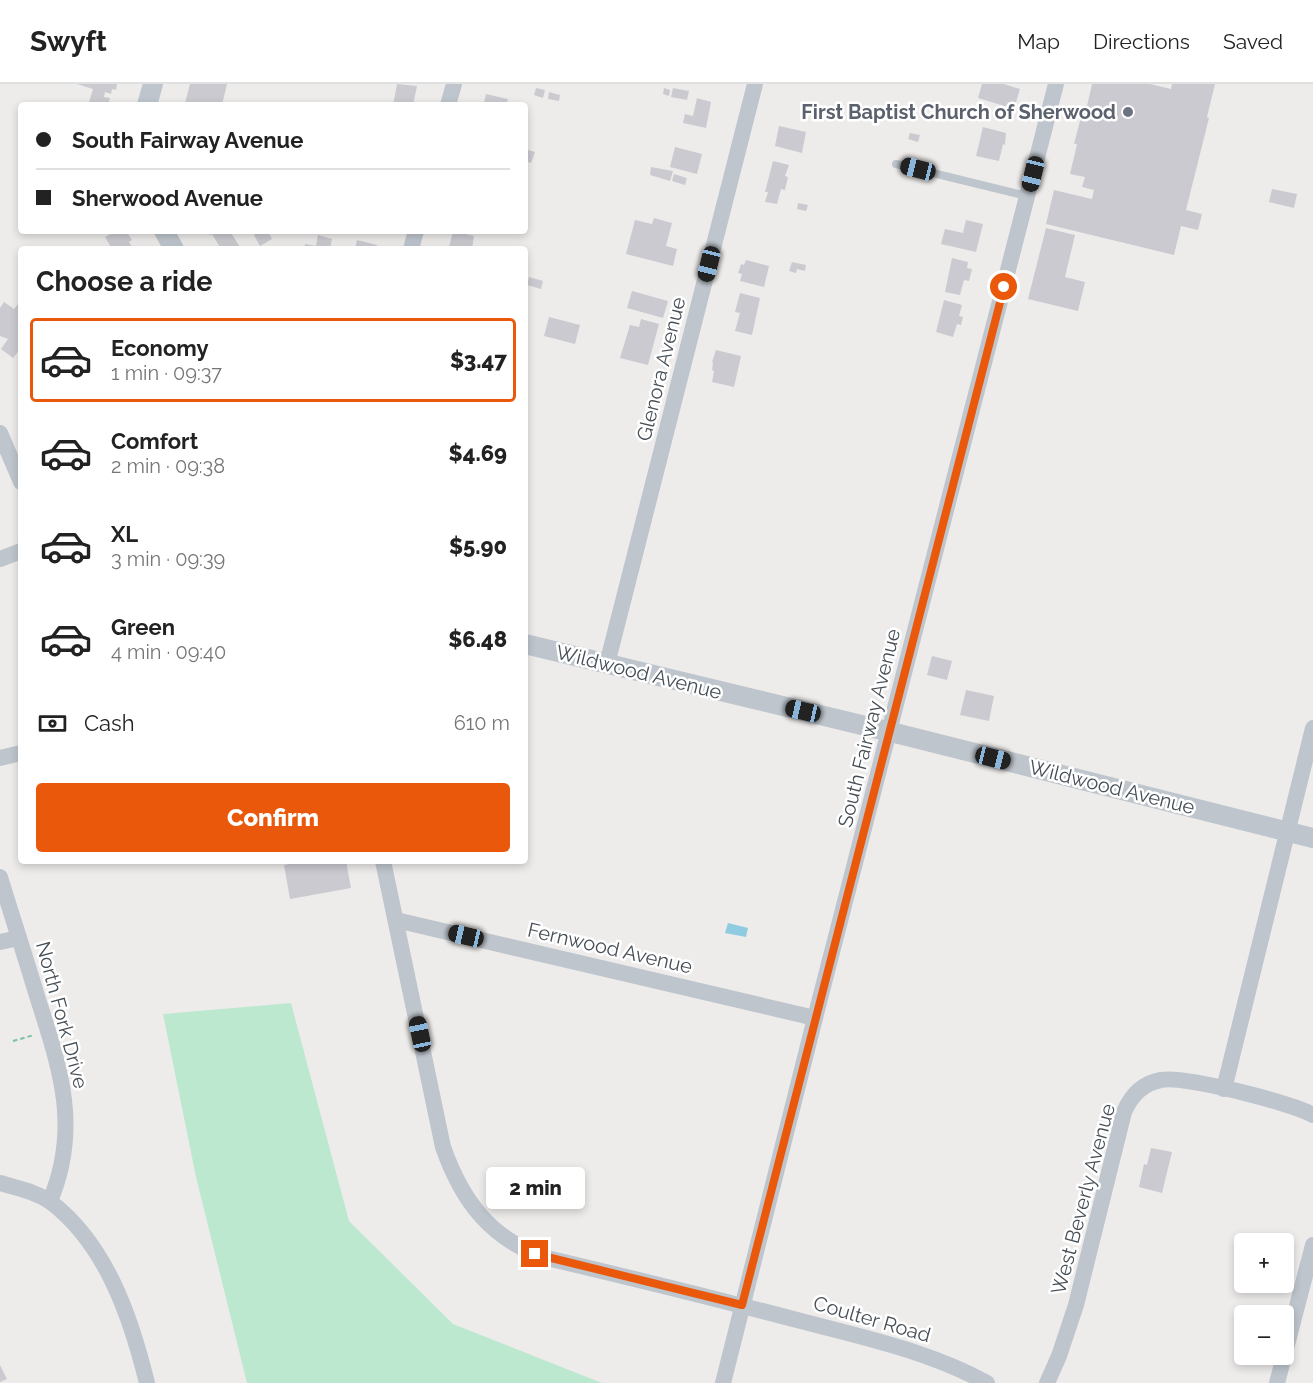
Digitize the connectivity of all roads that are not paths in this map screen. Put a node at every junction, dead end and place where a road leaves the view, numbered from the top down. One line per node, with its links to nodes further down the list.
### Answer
1 (153, 84): 5 (street)
2 (454, 84): 6 (street)
3 (755, 84): 14 (street, Glenora Avenue)
4 (1056, 84): 8 (street, South Fairway Avenue)
5 (148, 102)
6 (449, 102)
7 (896, 164): 8 (lane)
8 (1028, 196): 16 (street, South Fairway Avenue)
9 (0, 433): 10 (street)
10 (18, 475)
11 (18, 552): 12 (street)
12 (0, 559)
13 (528, 645): 14 (street, Wildwood Avenue)
14 (607, 664): 16 (street, Wildwood Avenue)
15 (1313, 728): 19 (street)
16 (890, 732): 19 (street, Wildwood Avenue); 26 (street, South Fairway Avenue)
17 (18, 754): 18 (street)
18 (0, 758)
19 (1287, 831): 20 (street, Wildwood Avenue); 27 (street)
20 (1313, 838)
21 (384, 864): 23 (street, Coulter Road)
22 (0, 877): 24 (street, North Fork Drive)
23 (396, 920): 26 (street, Fernwood Avenue); 32 (street, Coulter Road)
24 (19, 938): 25 (street); 30 (street, North Fork Drive)
25 (0, 942)
26 (815, 1018): 32 (street, South Fairway Avenue)
27 (1224, 1089): 28 (street, West Beverly Avenue); 36 (street, West Beverly Avenue)
28 (1313, 1115)
29 (0, 1183): 30 (street)
30 (50, 1202): 33 (street)
31 (1313, 1245): 37 (street)
32 (742, 1305): 34 (street, South Fairway Avenue); 35 (street, Coulter Road)
33 (147, 1383)
34 (723, 1383)
35 (987, 1383)
36 (1047, 1383)
37 (1277, 1383)

